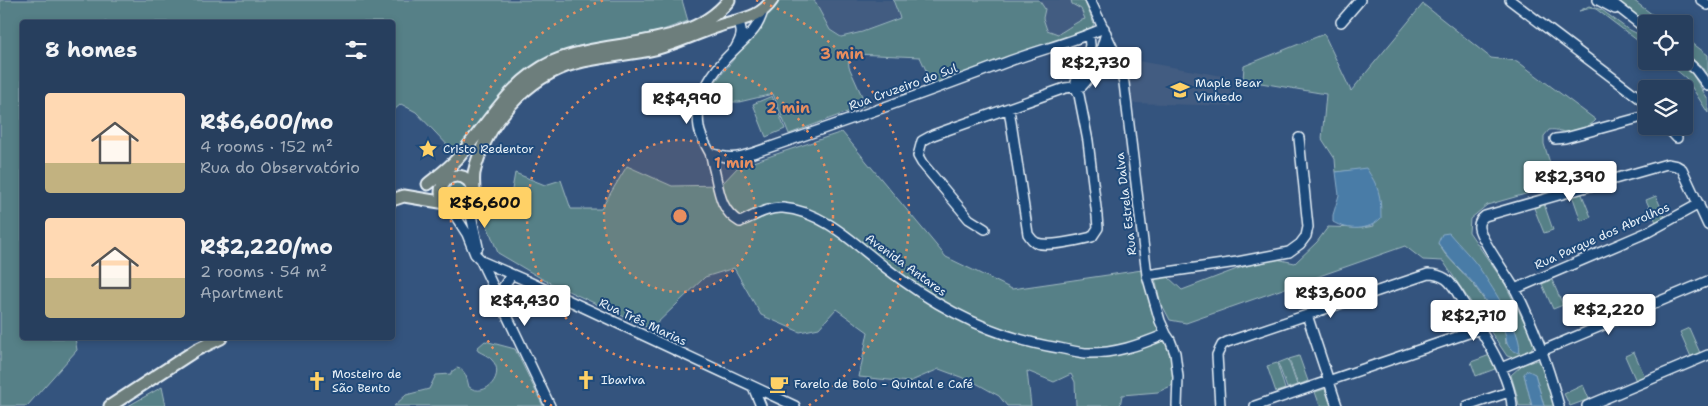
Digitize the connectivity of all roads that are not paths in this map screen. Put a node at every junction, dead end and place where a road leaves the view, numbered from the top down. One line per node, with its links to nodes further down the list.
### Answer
1 (730, 0): 10 (main road); 26 (main road)
2 (1090, 0): 13 (street, Rua Estrela Dalva)
3 (1360, 0): 11 (street)
4 (1510, 0): 19 (street)
5 (1598, 0): 12 (street)
6 (1610, 0): 12 (street)
7 (1701, 0): 9 (street)
8 (767, 4): 10 (main road); 15 (street)
9 (1708, 5)
10 (738, 20): 15 (street); 27 (main road)
11 (1341, 22)
12 (1637, 22)
13 (1105, 30): 14 (street, Rua Cruzeiro do Sul); 18 (street); 39 (street, Rua Estrela Dalva)
14 (1089, 35): 18 (street); 28 (street, Rua Cruzeiro do Sul)
15 (735, 50): 28 (street)
16 (1693, 67): 17 (street)
17 (1708, 86)
18 (1076, 88): 20 (street); 20 (street)
19 (1638, 97)
20 (1009, 109): 36 (street)
21 (1638, 118): 24 (street)
22 (1674, 135): 25 (street)
23 (1299, 138): 39 (street)
24 (1555, 138)
25 (1677, 138)
26 (470, 143): 27 (main road); 29 (main road)
27 (482, 148): 30 (main road)
28 (710, 153): 45 (street, Avenida Antares)
29 (446, 177): 30 (main road); 31 (main road); 34 (main road)
30 (473, 194): 34 (main road); 37 (street)
31 (404, 196): 32 (main road); 34 (main road)
32 (395, 199)
33 (1699, 204): 35 (street); 41 (street, Rua Parque dos Abrolhos); 41 (street)
34 (448, 205): 37 (street)
35 (1708, 225)
36 (984, 229)
37 (480, 260): 38 (street, Rua Três Marias); 42 (street)
38 (512, 275): 42 (street); 51 (street, Rua Três Marias)
39 (1147, 275): 45 (street, Rua Estrela Dalva)
40 (1708, 281): 47 (street)
41 (1515, 289): 47 (street)
42 (499, 302): 55 (street)
43 (1307, 315): 44 (street); 50 (street); 58 (street)
44 (1480, 329): 49 (street); 50 (street)
45 (1166, 334): 57 (street, Rua Estrela Dalva)
46 (217, 340): 54 (main road)
47 (1542, 352): 49 (street); 63 (street)
48 (1708, 355): 64 (street)
49 (1501, 368): 52 (street)
50 (1329, 381): 59 (street); 60 (street)
51 (757, 389): 53 (street); 56 (street, Rua Três Marias)
52 (1509, 392): 61 (street); 62 (street)
53 (760, 404)
54 (110, 406)
55 (550, 406)
56 (795, 406)
57 (1178, 406)
58 (1220, 406)
59 (1255, 406)
60 (1338, 406)
61 (1467, 406)
62 (1512, 406)
63 (1559, 406)
64 (1586, 406)

